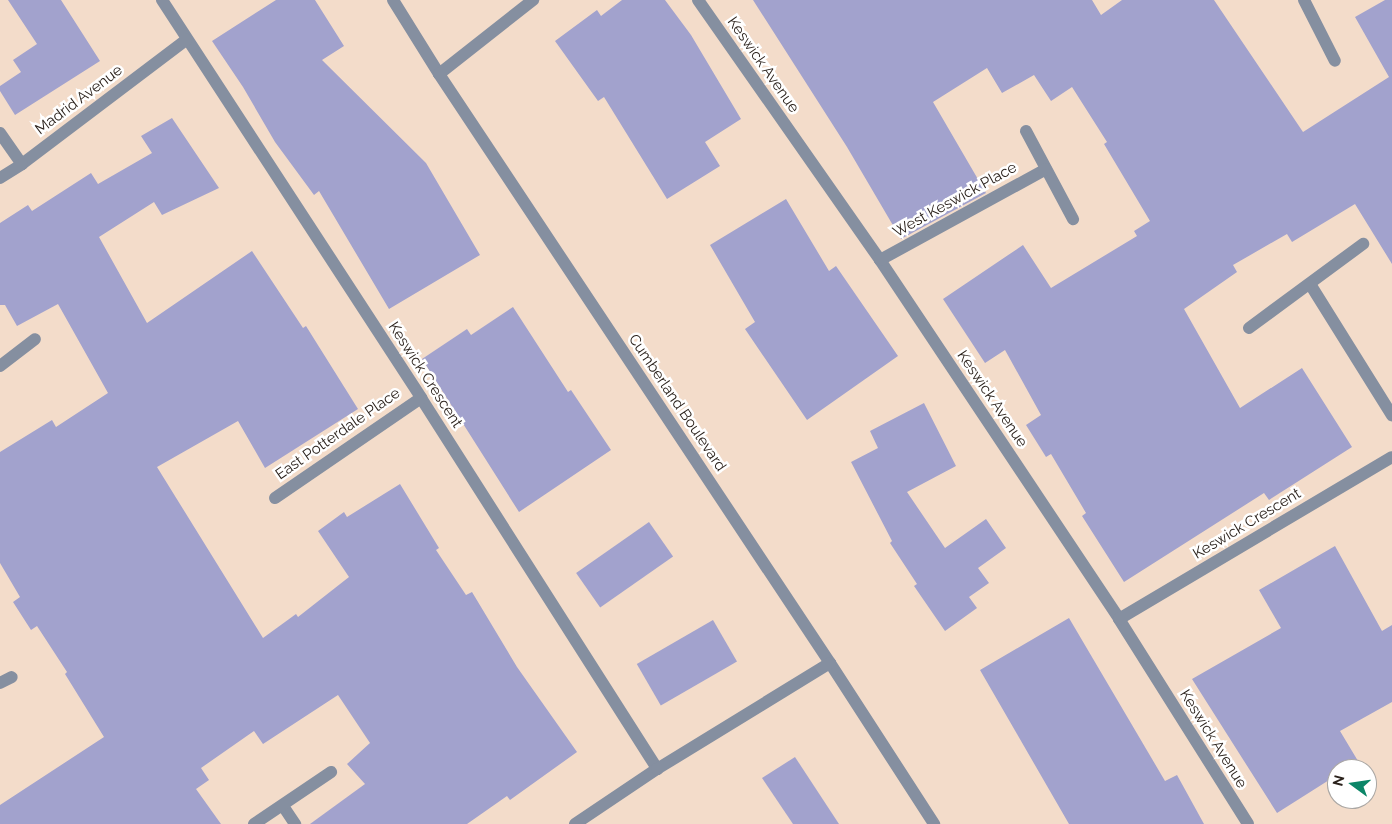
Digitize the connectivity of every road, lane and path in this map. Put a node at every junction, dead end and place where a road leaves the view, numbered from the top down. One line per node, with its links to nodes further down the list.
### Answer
1 (162, 0): 6 (street, Keswick Crescent)
2 (393, 0): 8 (street, Cumberland Boulevard)
3 (533, 0): 8 (street)
4 (698, 0): 16 (street, Keswick Avenue)
5 (1305, 0): 7 (street)
6 (186, 40): 11 (street, Madrid Avenue); 21 (street, Keswick Crescent)
7 (1335, 61)
8 (438, 74): 26 (street, Cumberland Boulevard)
9 (1026, 131): 12 (street)
10 (0, 133): 11 (street)
11 (22, 164): 13 (street, Madrid Avenue)
12 (1046, 168): 14 (street); 16 (street, West Keswick Place)
13 (0, 178)
14 (1073, 219)
15 (1363, 244): 17 (street)
16 (880, 260): 25 (street, Keswick Avenue)
17 (1310, 284): 18 (street); 22 (street)
18 (1249, 328)
19 (36, 338): 20 (street)
20 (1, 363)
21 (421, 398): 24 (street, East Potterdale Place); 29 (street, Keswick Crescent)
22 (1392, 415)
23 (1392, 457): 25 (street, Keswick Crescent)
24 (275, 498)
25 (1118, 619): 36 (street, Keswick Avenue)
26 (830, 663): 29 (street); 35 (street, Cumberland Boulevard)
27 (12, 677): 28 (street)
28 (0, 683)
29 (657, 770): 34 (street)
30 (332, 772): 31 (street)
31 (283, 806): 32 (street); 33 (street)
32 (254, 824)
33 (295, 824)
34 (575, 824)
35 (934, 824)
36 (1248, 824)

